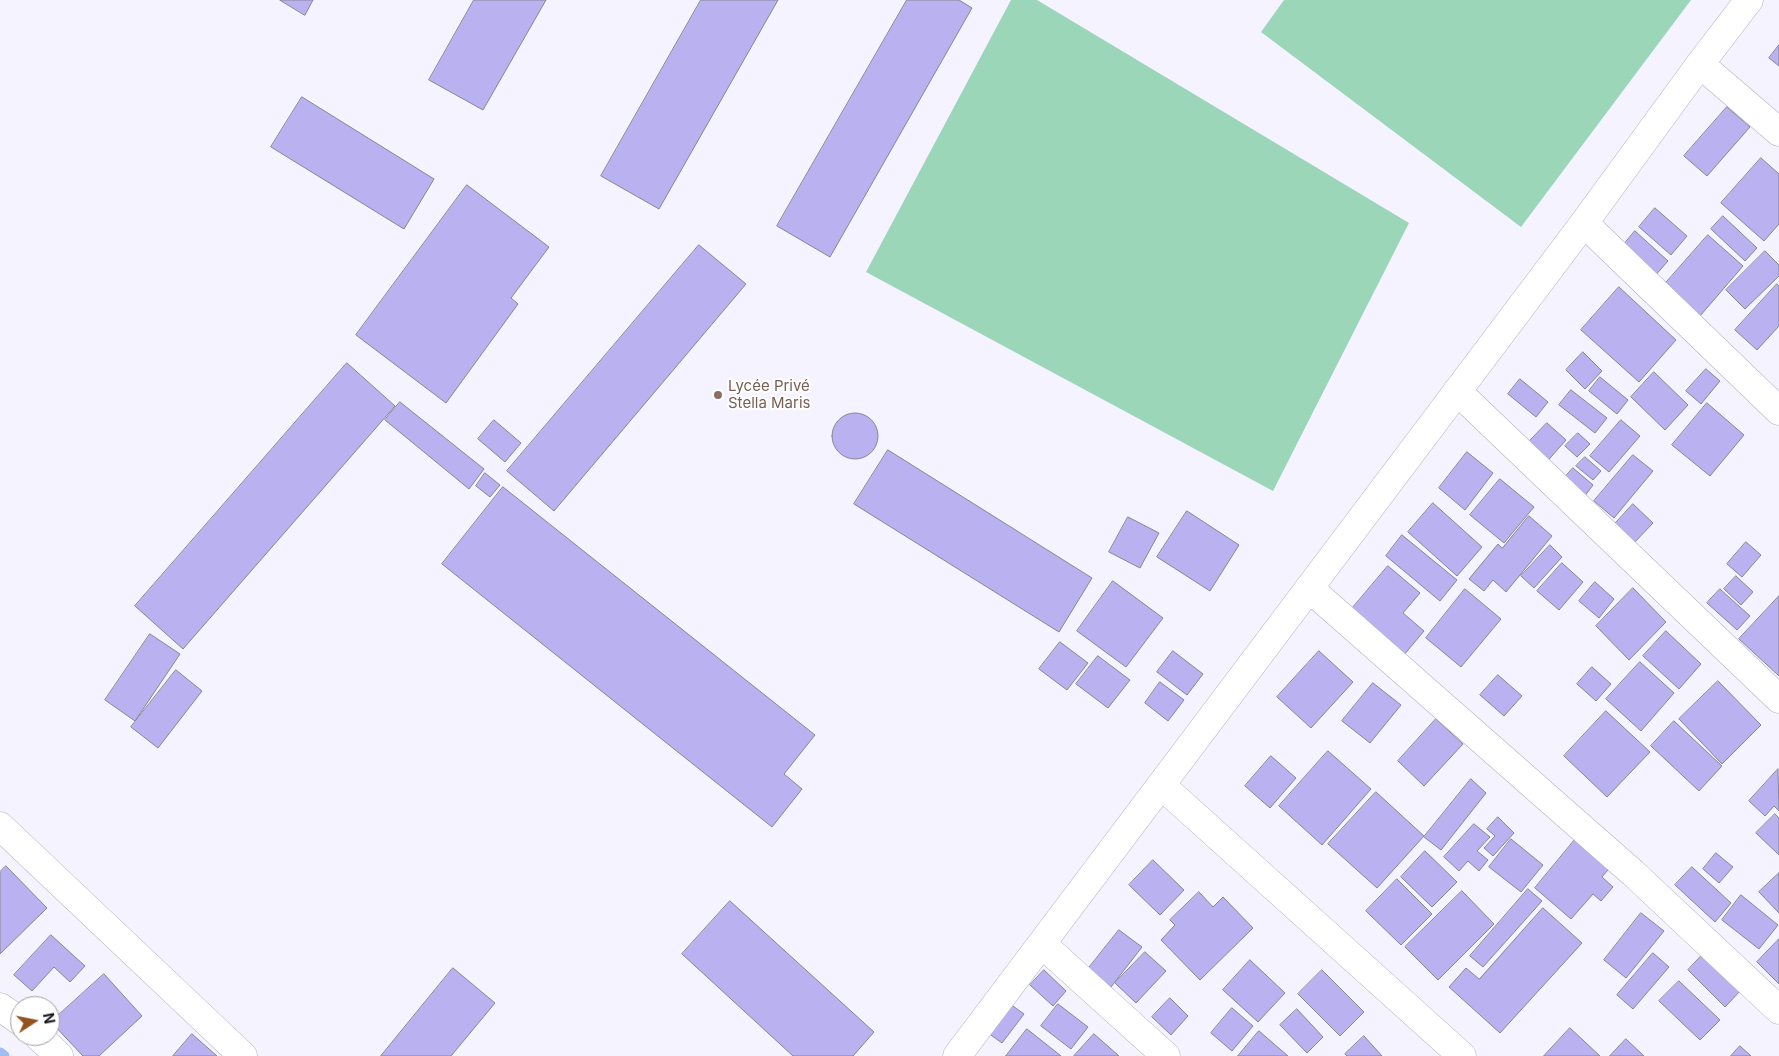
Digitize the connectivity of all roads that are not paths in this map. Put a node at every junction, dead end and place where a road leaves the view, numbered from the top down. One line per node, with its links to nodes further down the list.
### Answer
1 (1749, 0): 2 (street)
2 (1700, 64): 3 (street); 4 (street)
3 (1779, 132)
4 (1584, 223): 5 (street); 6 (street)
5 (1457, 391): 7 (street); 8 (street)
6 (1779, 411)
7 (1309, 588): 9 (street); 12 (street)
8 (1779, 699)
9 (1161, 784): 11 (street); 18 (street)
10 (0, 826): 15 (street)
11 (1042, 944): 16 (street); 17 (street)
12 (1779, 1010)
13 (48, 1046): 14 (street)
14 (59, 1056)
15 (243, 1056)
16 (957, 1056)
17 (1166, 1056)
18 (1462, 1056)

